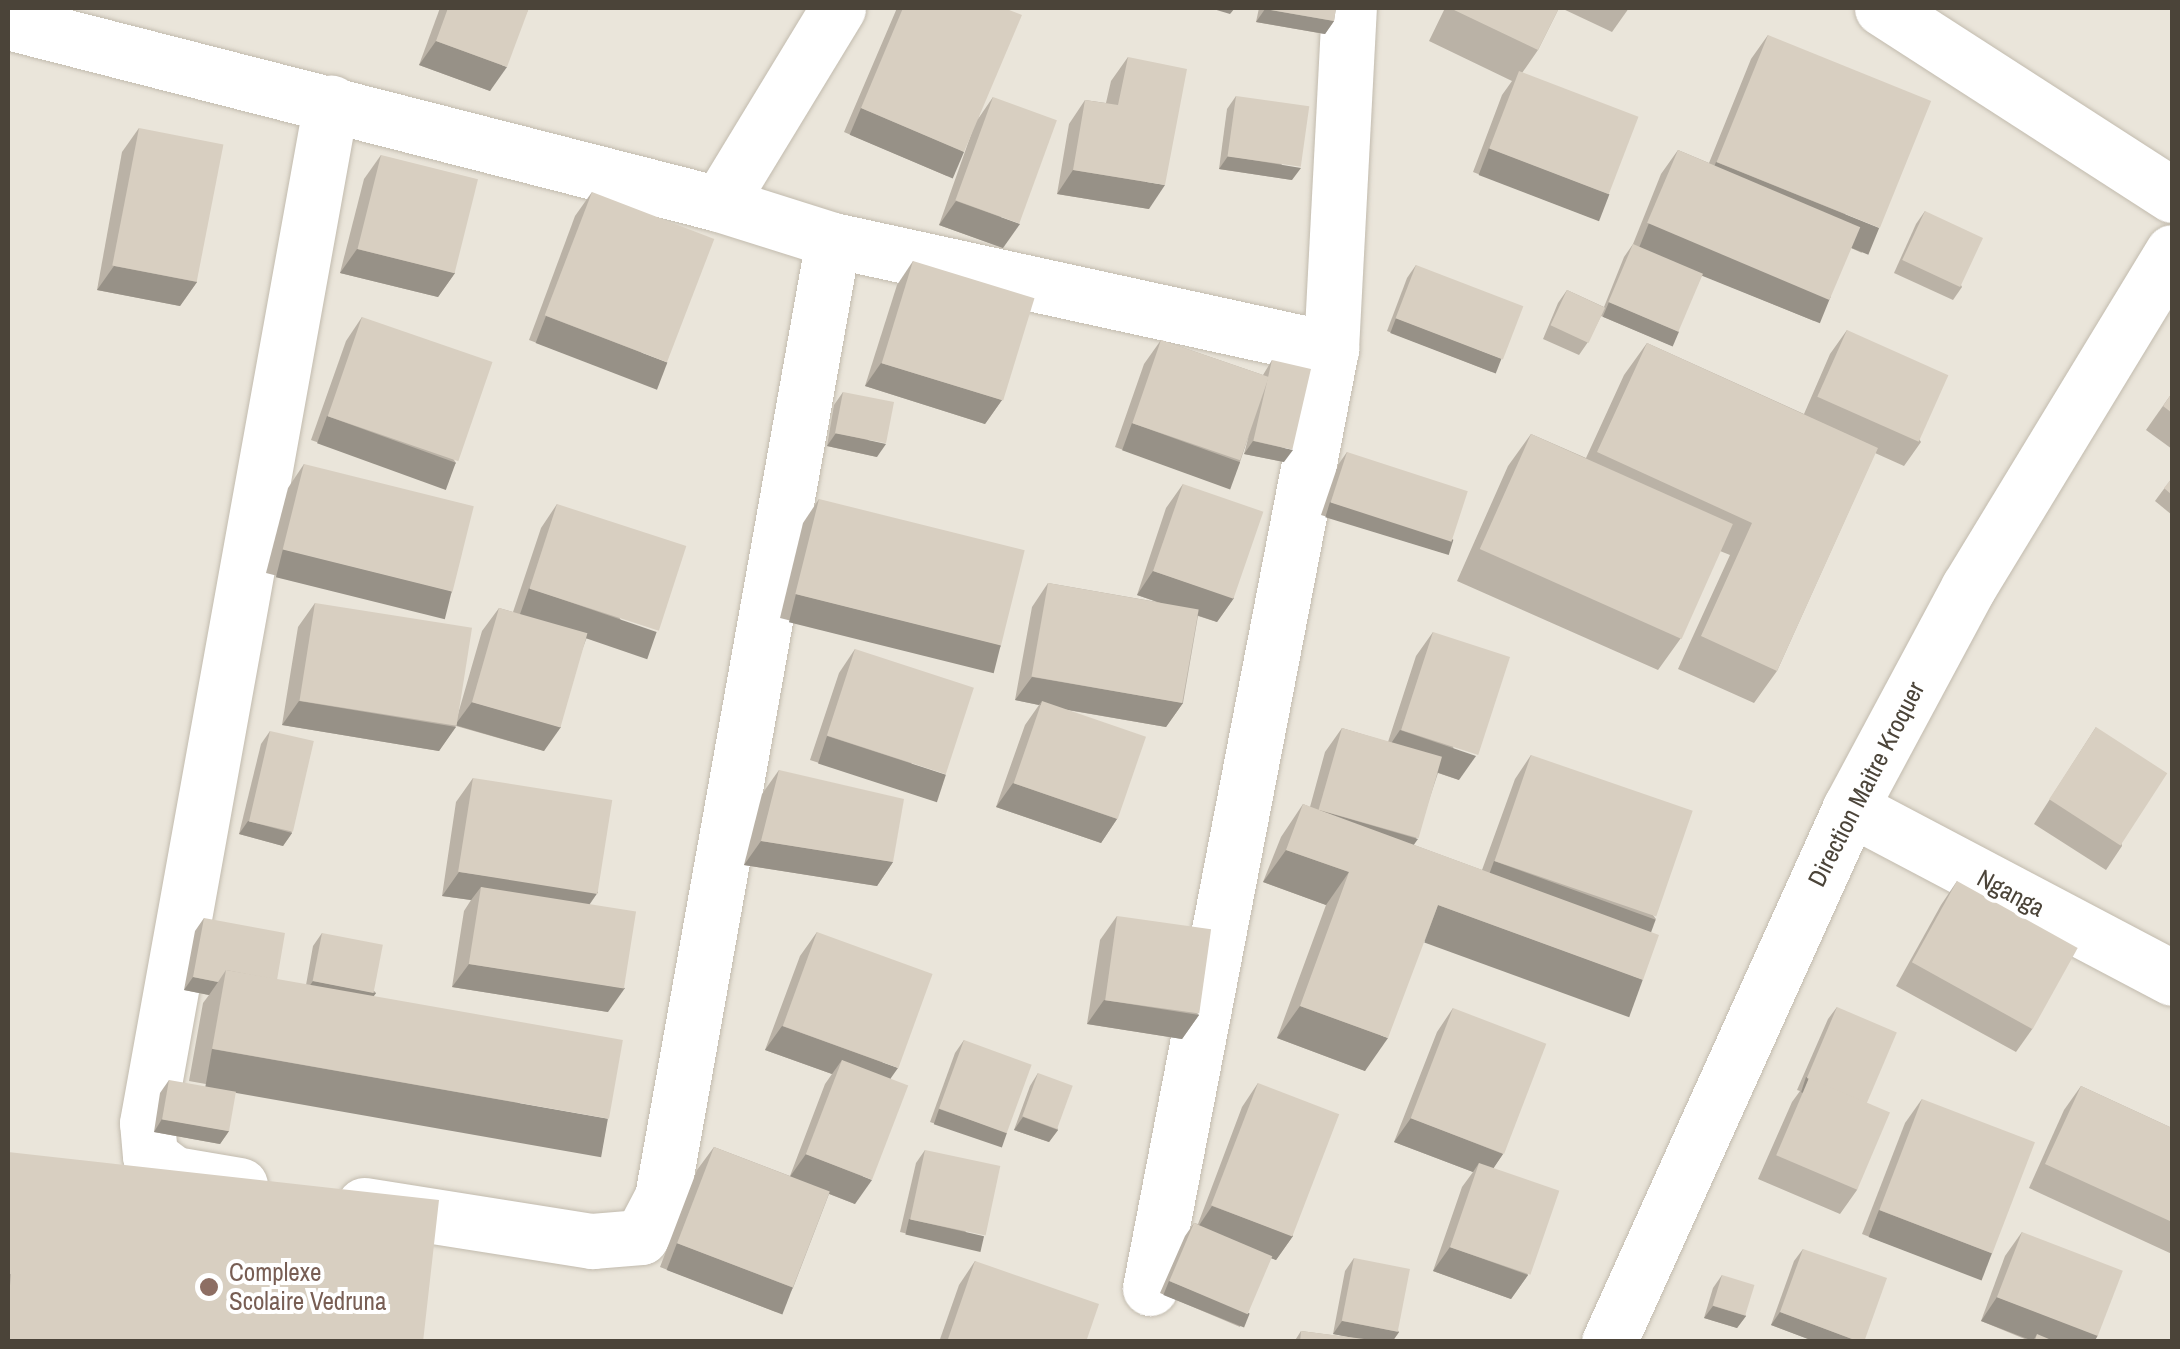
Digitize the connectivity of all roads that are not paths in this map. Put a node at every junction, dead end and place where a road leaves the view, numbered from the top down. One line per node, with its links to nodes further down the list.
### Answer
1 (838, 8): 8 (street)
2 (1349, 8): 11 (street)
3 (1882, 8): 7 (street)
4 (8, 22): 5 (street)
5 (77, 24): 6 (street)
6 (331, 102): 8 (street); 9 (street)
7 (2172, 196)
8 (718, 204): 9 (street)
9 (833, 240): 11 (street)
10 (2172, 252): 12 (street, Direction Maitre Kroquer)
11 (1332, 349): 14 (street)
12 (1850, 808): 13 (street, Nganga); 15 (street, Direction Maitre Kroquer)
13 (2172, 978)
14 (1150, 1288)
15 (1609, 1342)

